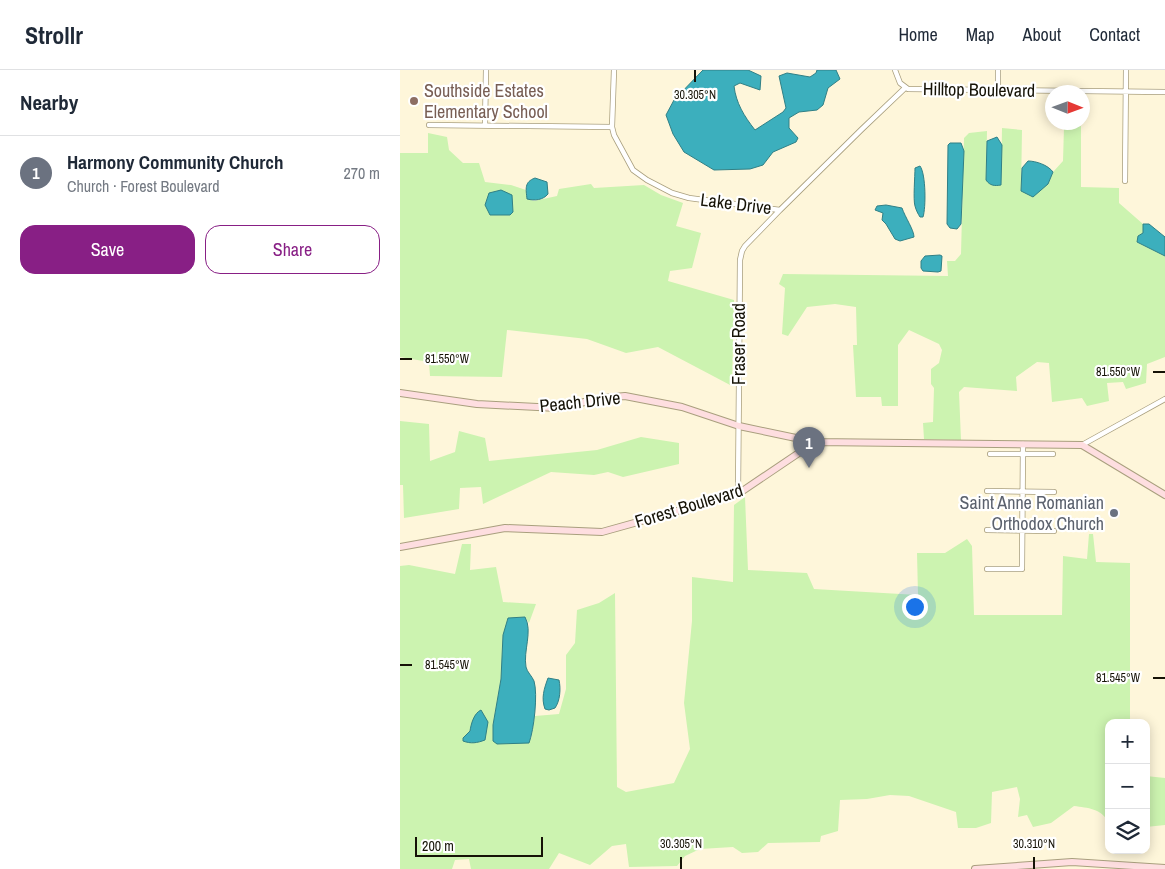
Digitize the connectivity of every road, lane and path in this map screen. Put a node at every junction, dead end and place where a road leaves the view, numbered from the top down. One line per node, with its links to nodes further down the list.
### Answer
1 (486, 70): 11 (street)
2 (614, 70): 12 (street)
3 (895, 70): 6 (street, Hilltop Boulevard)
4 (998, 70): 7 (street)
5 (1126, 70): 8 (street)
6 (905, 88): 7 (street, Hilltop Boulevard); 14 (street, Lake Drive)
7 (998, 90): 8 (street, Hilltop Boulevard)
8 (1125, 92): 9 (street, Hilltop Boulevard); 13 (street)
9 (1165, 92)
10 (429, 125): 11 (street)
11 (485, 126): 12 (street)
12 (612, 127): 14 (street, Lake Drive)
13 (1124, 181)
14 (780, 210): 17 (street, Fraser Road)
15 (400, 393): 17 (main road, Peach Drive)
16 (1165, 399): 20 (street)
17 (738, 426): 18 (main road, Peach Drive); 27 (street, Fraser Road)
18 (815, 442): 19 (main road); 27 (main road, Forest Boulevard)
19 (1023, 444): 20 (main road); 22 (street)
20 (1082, 445): 28 (main road)
21 (990, 454): 22 (street)
22 (1023, 454): 23 (street); 25 (street)
23 (1053, 454)
24 (987, 491): 25 (street)
25 (1023, 491): 26 (street); 30 (street)
26 (1054, 492)
27 (738, 494): 32 (main road, Forest Boulevard)
28 (1165, 495)
29 (987, 530): 30 (street)
30 (1022, 530): 31 (street); 33 (street)
31 (1054, 531)
32 (400, 547)
33 (987, 569)
34 (1165, 868): 35 (main road)
35 (975, 869)

